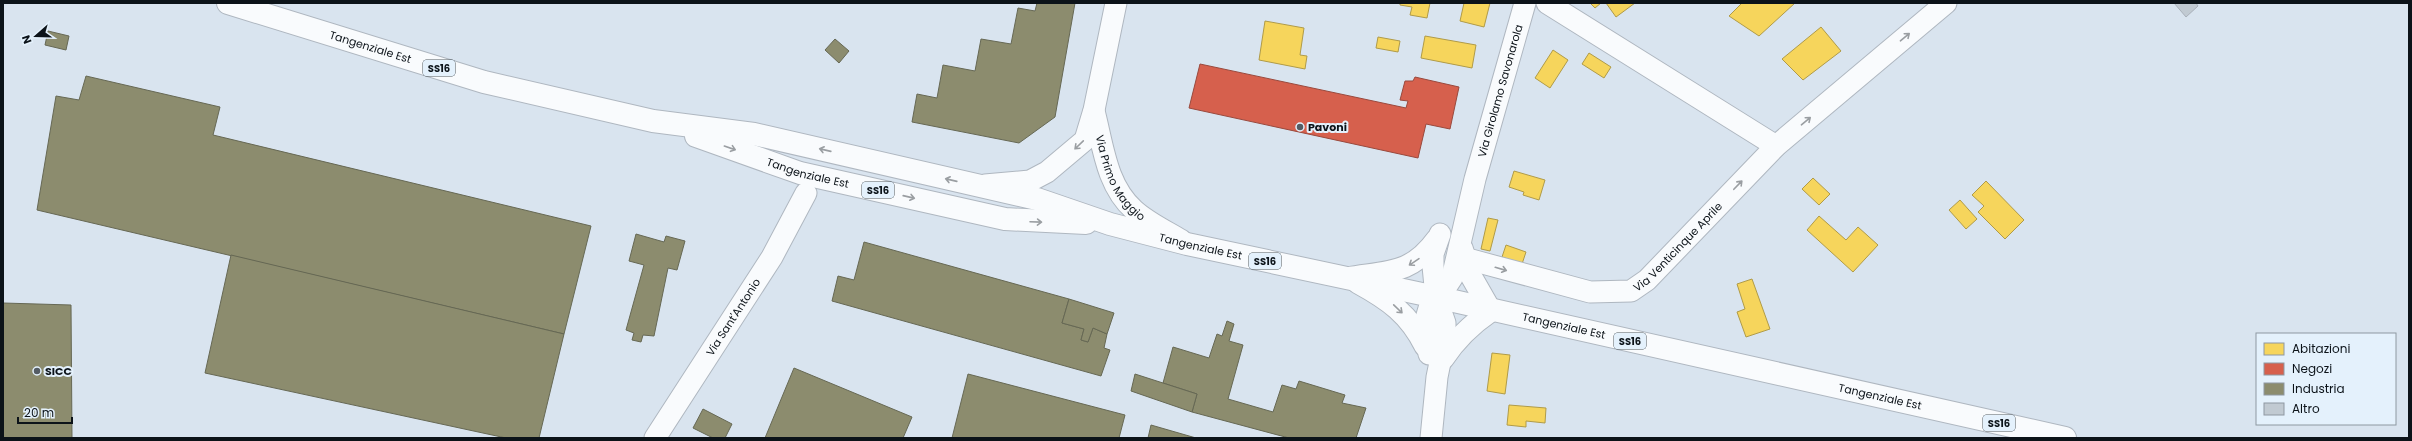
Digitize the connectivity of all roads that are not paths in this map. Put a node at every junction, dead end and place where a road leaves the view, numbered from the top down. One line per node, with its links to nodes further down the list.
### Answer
1 (228, 3): 7 (main road, Tangenziale Est / SS16)
2 (260, 3): 7 (street)
3 (1116, 3): 8 (street, Via Primo Maggio)
4 (1525, 3): 11 (street, Via Girolamo Savonarola)
5 (1547, 3): 10 (street)
6 (1946, 3): 10 (street, Via Venticinque Aprile, one-way to 6)
7 (280, 20): 9 (main road, Tangenziale Est / SS16)
8 (1094, 110): 12 (street, Via Primo Maggio, one-way to 12); 17 (street, Via Primo Maggio)
9 (653, 121): 12 (main road, Tangenziale Est / SS16, one-way to 9); 14 (main road, Tangenziale Est / SS16, one-way to 14)
10 (1776, 146): 18 (street, Via Venticinque Aprile, one-way to 10)
11 (1475, 179): 15 (street, Via Girolamo Savonarola); 16 (street, Via Girolamo Savonarola)
12 (979, 186): 14 (main road, Tangenziale Est / SS16)
13 (806, 193): 23 (street, Via Sant'Antonio)
14 (1110, 224): 17 (main road, Tangenziale Est / SS16)
15 (1462, 232): 18 (street, Via Girolamo Savonarola); 20 (street, Via Girolamo Savonarola)
16 (1440, 234): 19 (street, Via Girolamo Savonarola, one-way to 19); 20 (street)
17 (1187, 244): 19 (main road, Tangenziale Est / SS16)
18 (1464, 258): 21 (street, Via Girolamo Savonarola)
19 (1349, 280): 20 (main road, Tangenziale Est / SS16); 22 (street, one-way to 22)
20 (1436, 297): 21 (main road, Tangenziale Est / SS16); 22 (street)
21 (1491, 311): 22 (street); 25 (main road, Tangenziale Est / SS16)
22 (1436, 364): 24 (street)
23 (654, 438)
24 (1431, 438)
25 (2065, 438)

